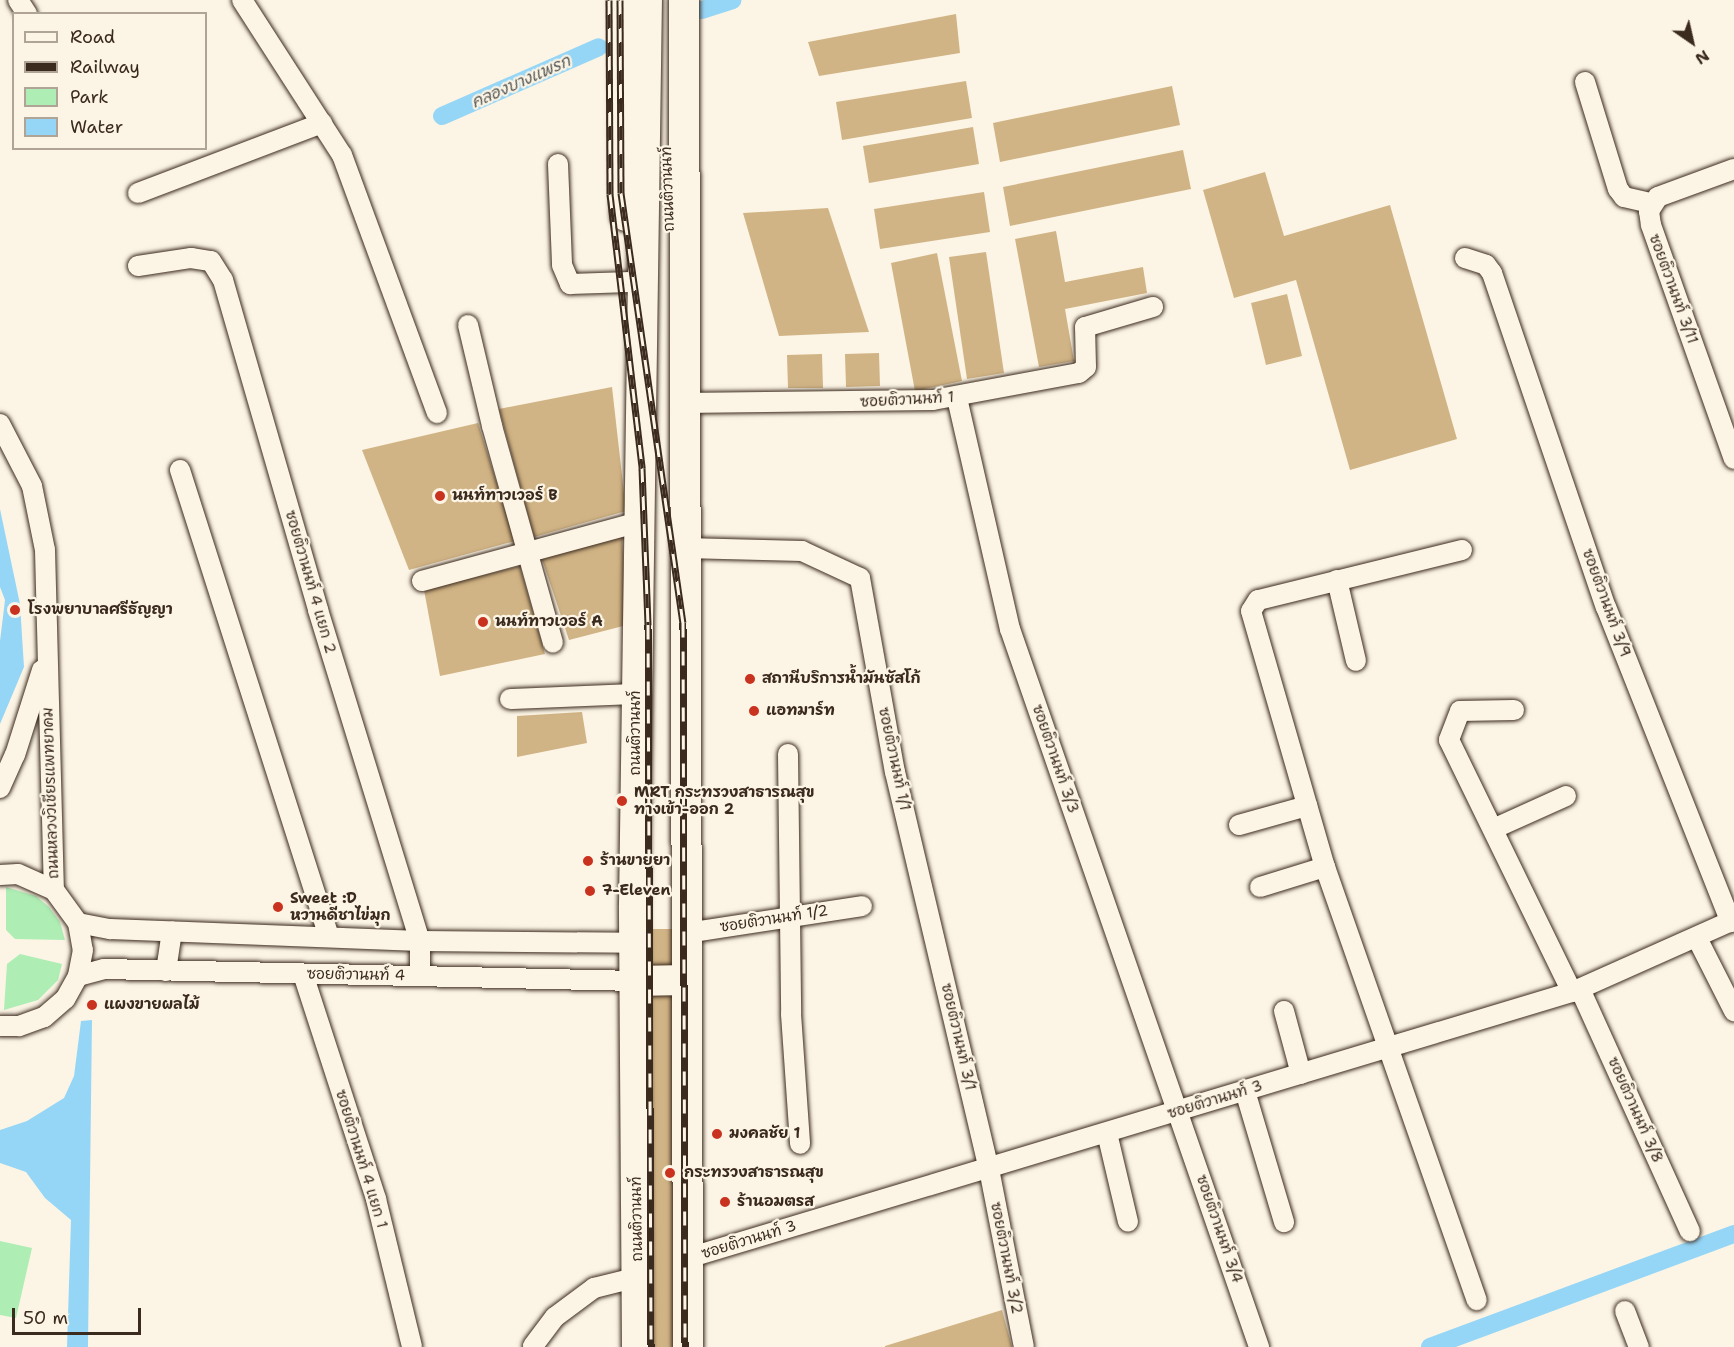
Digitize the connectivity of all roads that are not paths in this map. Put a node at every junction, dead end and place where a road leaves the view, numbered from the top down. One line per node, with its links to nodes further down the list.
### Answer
1 (242, 0): 7 (street)
2 (625, 0): 14 (main road, ถนนติวานนท์)
3 (647, 0): 17 (main road, ถนนติวานนท์)
4 (668, 0): 18 (main road, ถนนติวานนท์)
5 (684, 0): 18 (main road, ถนนติวานนท์)
6 (1585, 82): 11 (street)
7 (322, 123): 10 (street); 20 (street)
8 (558, 164): 14 (street)
9 (1734, 169): 11 (street)
10 (138, 193)
11 (1651, 203): 22 (street, ซอยติวานนท์ 3/11)
12 (1465, 258): 49 (street, ซอยติวานนท์ 3/9)
13 (138, 266): 55 (street, ซอยติวานนท์ 4 แยก 2)
14 (630, 282): 17 (main road, ถนนติวานนท์)
15 (1153, 307): 19 (street, ซอยติวานนท์ 1)
16 (468, 325): 26 (street)
17 (641, 334): 24 (main road, ถนนติวานนท์)
18 (682, 390): 19 (street, ซอยติวานนท์ 1); 25 (main road, ถนนติวานนท์)
19 (957, 398): 70 (street, ซอยติวานนท์ 3/3)
20 (437, 413)
21 (0, 424): 31 (street, ถนนหลวงวิเชียรแพทยาคม)
22 (1734, 459)
23 (180, 470): 53 (street)
24 (639, 522): 26 (street); 33 (main road, ถนนติวานนท์)
25 (685, 548): 46 (street, ซอยติวานนท์ 1/1); 52 (main road, ถนนติวานนท์)
26 (527, 550): 29 (street); 30 (street)
27 (1462, 550): 28 (street)
28 (1336, 580): 32 (street); 39 (street)
29 (422, 581)
30 (553, 643)
31 (46, 656): 37 (street, ถนนหลวงวิเชียรแพทยาคม); 45 (street, ถนนหลวงวิเชียรแพทยาคม)
32 (1356, 661)
33 (636, 694): 34 (street); 56 (main road, ถนนติวานนท์)
34 (510, 699)
35 (1514, 710): 41 (street, ซอยติวานนท์ 3/8)
36 (788, 754): 48 (street)
37 (0, 788)
38 (1566, 796): 41 (street)
39 (1307, 806): 40 (street); 42 (street)
40 (1239, 825)
41 (1493, 829): 63 (street, ซอยติวานนท์ 3/8)
42 (1324, 867): 44 (street); 67 (street)
43 (0, 874): 45 (street)
44 (1260, 887)
45 (54, 890): 50 (street, ถนนหลวงวิเชียรแพทยาคม)
46 (928, 904): 73 (street, ซอยติวานนท์ 3/1)
47 (862, 906): 48 (street, ซอยติวานนท์ 1/2)
48 (791, 915): 52 (street, ซอยติวานนท์ 1/2); 72 (street)
49 (1732, 921): 54 (street, ซอยติวานนท์ 3)
50 (78, 923): 51 (street); 60 (street)
51 (172, 931): 53 (street); 57 (street)
52 (686, 933): 61 (main road, ถนนติวานนท์)
53 (328, 935): 55 (street)
54 (1697, 938): 63 (street, ซอยติวานนท์ 3); 65 (street)
55 (420, 940): 56 (street); 59 (street, ซอยติวานนท์ 4 แยก 2)
56 (634, 943): 62 (main road, ถนนติวานนท์)
57 (166, 971): 58 (street, ซอยติวานนท์ 4); 60 (street, ซอยติวานนท์ 4)
58 (303, 974): 59 (street, ซอยติวานนท์ 4); 82 (street, ซอยติวานนท์ 4 แยก 1)
59 (420, 975): 62 (street, ซอยติวานนท์ 4)
60 (78, 976): 66 (street)
61 (686, 980): 62 (main road); 77 (main road, ถนนติวานนท์)
62 (635, 981): 78 (main road, ถนนติวานนท์)
63 (1576, 990): 67 (street, ซอยติวานนท์ 3); 76 (street, ซอยติวานนท์ 3/8)
64 (1284, 1011): 68 (street)
65 (1734, 1011)
66 (0, 1026)
67 (1389, 1047): 68 (street, ซอยติวานนท์ 3); 79 (street)
68 (1301, 1074): 69 (street, ซอยติวานนท์ 3)
69 (1245, 1091): 70 (street, ซอยติวานนท์ 3); 75 (street)
70 (1178, 1112): 71 (street, ซอยติวานนท์ 3); 86 (street, ซอยติวานนท์ 3/4)
71 (1107, 1133): 73 (street, ซอยติวานนท์ 3); 74 (street)
72 (800, 1144)
73 (989, 1169): 77 (street, ซอยติวานนท์ 3); 85 (street, ซอยติวานนท์ 3/2)
74 (1128, 1222)
75 (1284, 1222)
76 (1690, 1231)
77 (688, 1258): 84 (main road, ถนนติวานนท์)
78 (638, 1277): 81 (street); 83 (main road, ถนนติวานนท์)
79 (1477, 1300)
80 (1625, 1311): 87 (street)
81 (533, 1346)
82 (412, 1347)
83 (637, 1347)
84 (688, 1347)
85 (1024, 1347)
86 (1259, 1347)
87 (1639, 1347)

